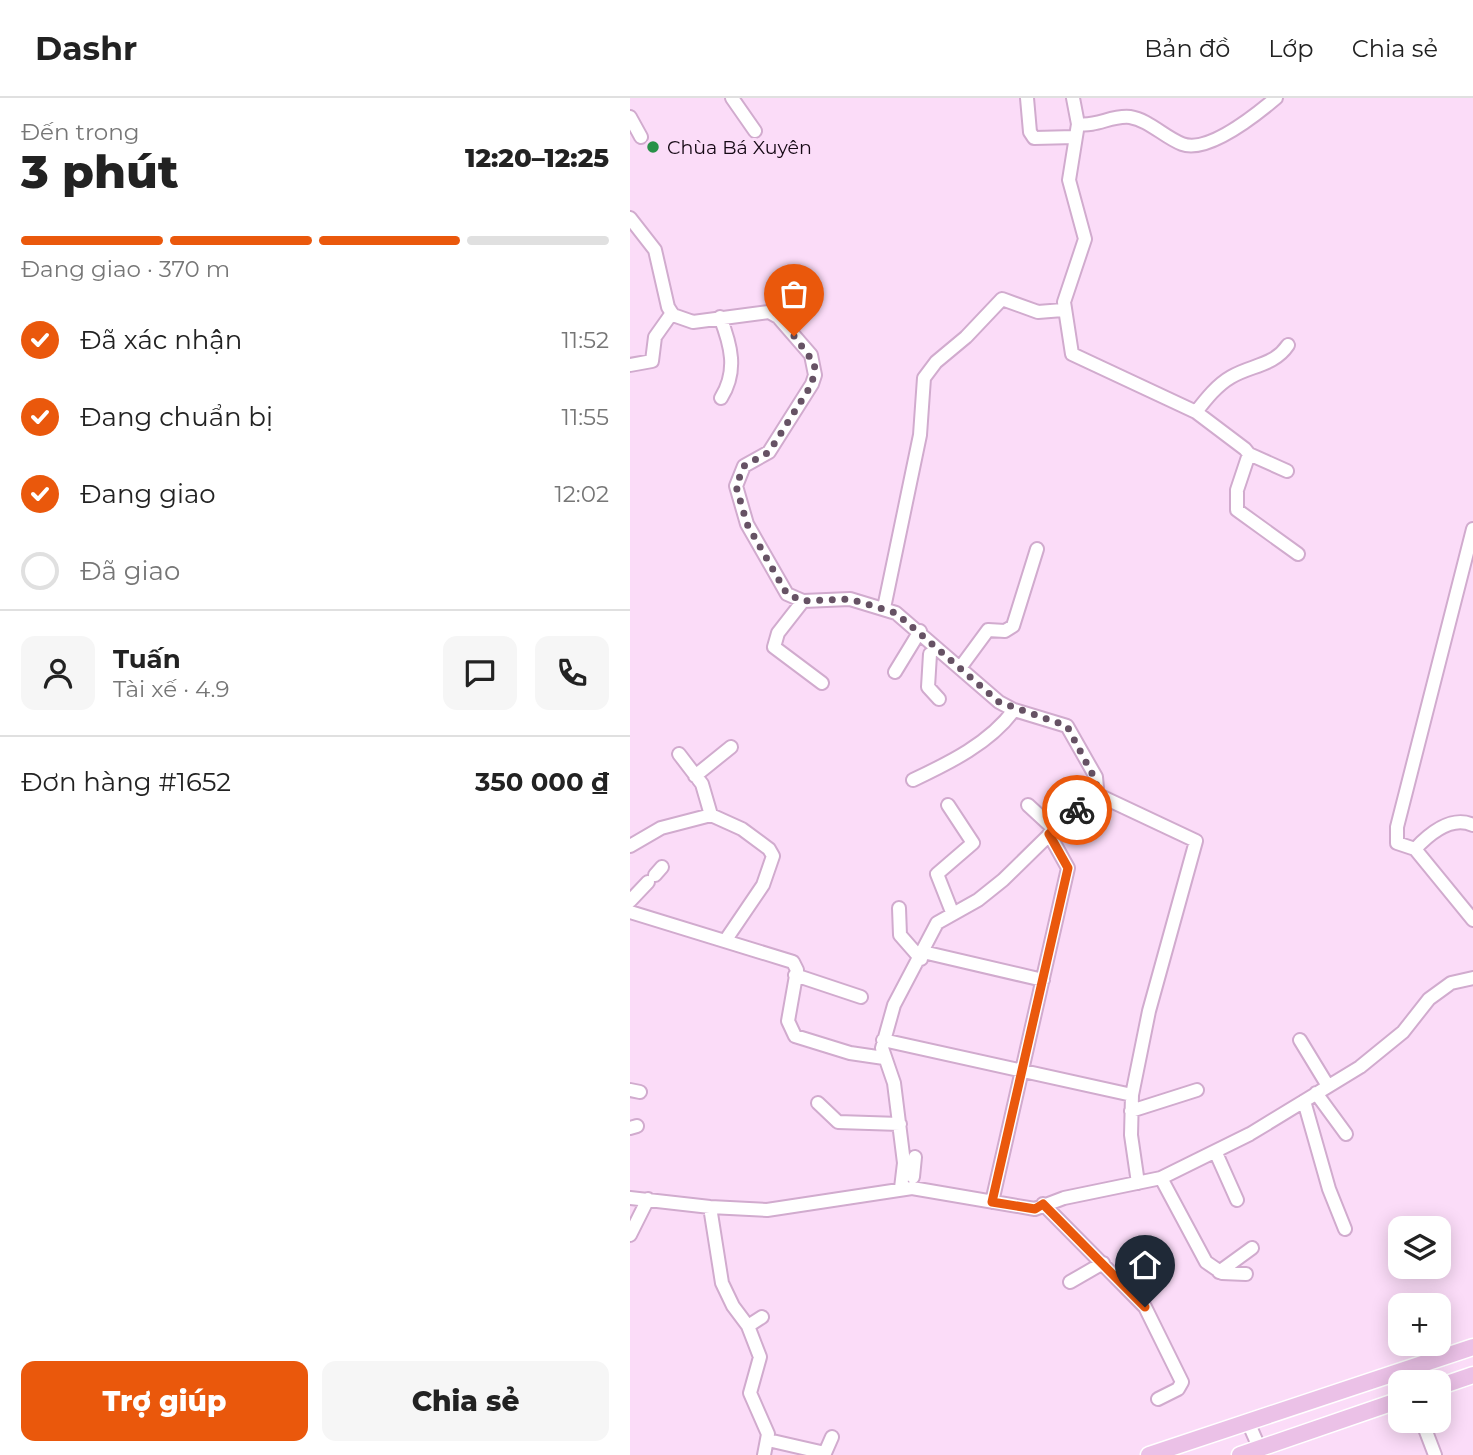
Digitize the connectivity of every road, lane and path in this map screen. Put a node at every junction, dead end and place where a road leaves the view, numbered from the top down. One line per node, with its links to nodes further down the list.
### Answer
1 (732, 98): 6 (street)
2 (1027, 98): 7 (street)
3 (1073, 98): 7 (street)
4 (1276, 98): 7 (street)
5 (630, 117): 8 (street)
6 (755, 131)
7 (1076, 131): 10 (street)
8 (640, 137)
9 (630, 218): 11 (street)
10 (1063, 310): 16 (street); 25 (street)
11 (672, 313): 12 (street); 14 (street)
12 (720, 317): 15 (street); 24 (street)
13 (1288, 345): 16 (street)
14 (630, 365)
15 (720, 398)
16 (1196, 412): 17 (street)
17 (1249, 454): 18 (street); 21 (street)
18 (1286, 471)
19 (1473, 529): 22 (street)
20 (1037, 548): 28 (street)
21 (1298, 554)
22 (1458, 587): 23 (street); 46 (street)
23 (1473, 588)
24 (803, 601): 25 (street); 30 (street)
25 (884, 608): 26 (street)
26 (919, 631): 27 (street); 29 (street)
27 (933, 648): 28 (street); 31 (street)
28 (960, 668): 32 (street)
29 (895, 672)
30 (822, 683)
31 (939, 699)
32 (1014, 710): 36 (street); 37 (street)
33 (731, 747): 35 (street)
34 (679, 754): 35 (street)
35 (695, 776): 42 (street)
36 (913, 780)
37 (1094, 793): 41 (street); 65 (street)
38 (1062, 801): 41 (street)
39 (948, 805): 50 (street)
40 (1028, 805): 44 (street)
41 (1073, 813): 44 (street)
42 (711, 815): 45 (street); 53 (street)
43 (1473, 825): 46 (street)
44 (1052, 832): 50 (street); 57 (street)
45 (630, 846)
46 (1415, 849): 52 (street)
47 (655, 875): 48 (street)
48 (630, 901)
49 (899, 908): 54 (street)
50 (952, 912): 54 (street)
51 (632, 917): 53 (street)
52 (1473, 920)
53 (725, 941): 55 (street)
54 (922, 956): 57 (street); 59 (street)
55 (796, 975): 58 (street); 61 (street)
56 (1473, 978): 63 (street)
57 (1043, 980): 62 (street)
58 (861, 997)
59 (883, 1040): 61 (street); 62 (street)
60 (1300, 1040): 63 (street)
61 (884, 1058): 69 (street)
62 (1022, 1071): 65 (street); 79 (street)
63 (1328, 1086): 66 (street)
64 (1197, 1090): 68 (street)
65 (1132, 1095): 68 (street)
66 (1310, 1097): 70 (street); 71 (street); 82 (street)
67 (818, 1103): 69 (street)
68 (1131, 1111): 74 (street)
69 (900, 1124): 75 (street)
70 (1346, 1134)
71 (1216, 1153): 73 (street); 78 (street)
72 (915, 1157): 75 (street)
73 (1161, 1178): 74 (street); 86 (street)
74 (1138, 1182): 80 (street)
75 (909, 1184): 79 (street); 81 (street)
76 (630, 1198): 77 (street)
77 (648, 1199): 81 (street); 83 (street)
78 (1237, 1200)
79 (992, 1202): 80 (street)
80 (1043, 1204): 85 (street)
81 (710, 1207): 90 (street)
82 (1345, 1229)
83 (630, 1236)
84 (1252, 1248): 86 (street)
85 (1103, 1264): 88 (street); 94 (street)
86 (1219, 1272): 87 (street)
87 (1246, 1274)
88 (1070, 1282)
89 (762, 1317): 90 (street)
90 (748, 1326): 99 (street)
91 (1473, 1347): 96 (main road)
92 (1473, 1376): 93 (main road)
93 (1451, 1383)
94 (1158, 1399)
95 (1388, 1404): 100 (main road)
96 (1248, 1422): 100 (street); 102 (main road)
97 (1427, 1433): 104 (street)
98 (832, 1437): 99 (street)
99 (768, 1440): 101 (street)
100 (1261, 1452): 103 (main road)
101 (764, 1455)
102 (1149, 1455)
103 (1240, 1455)
104 (1435, 1455)

